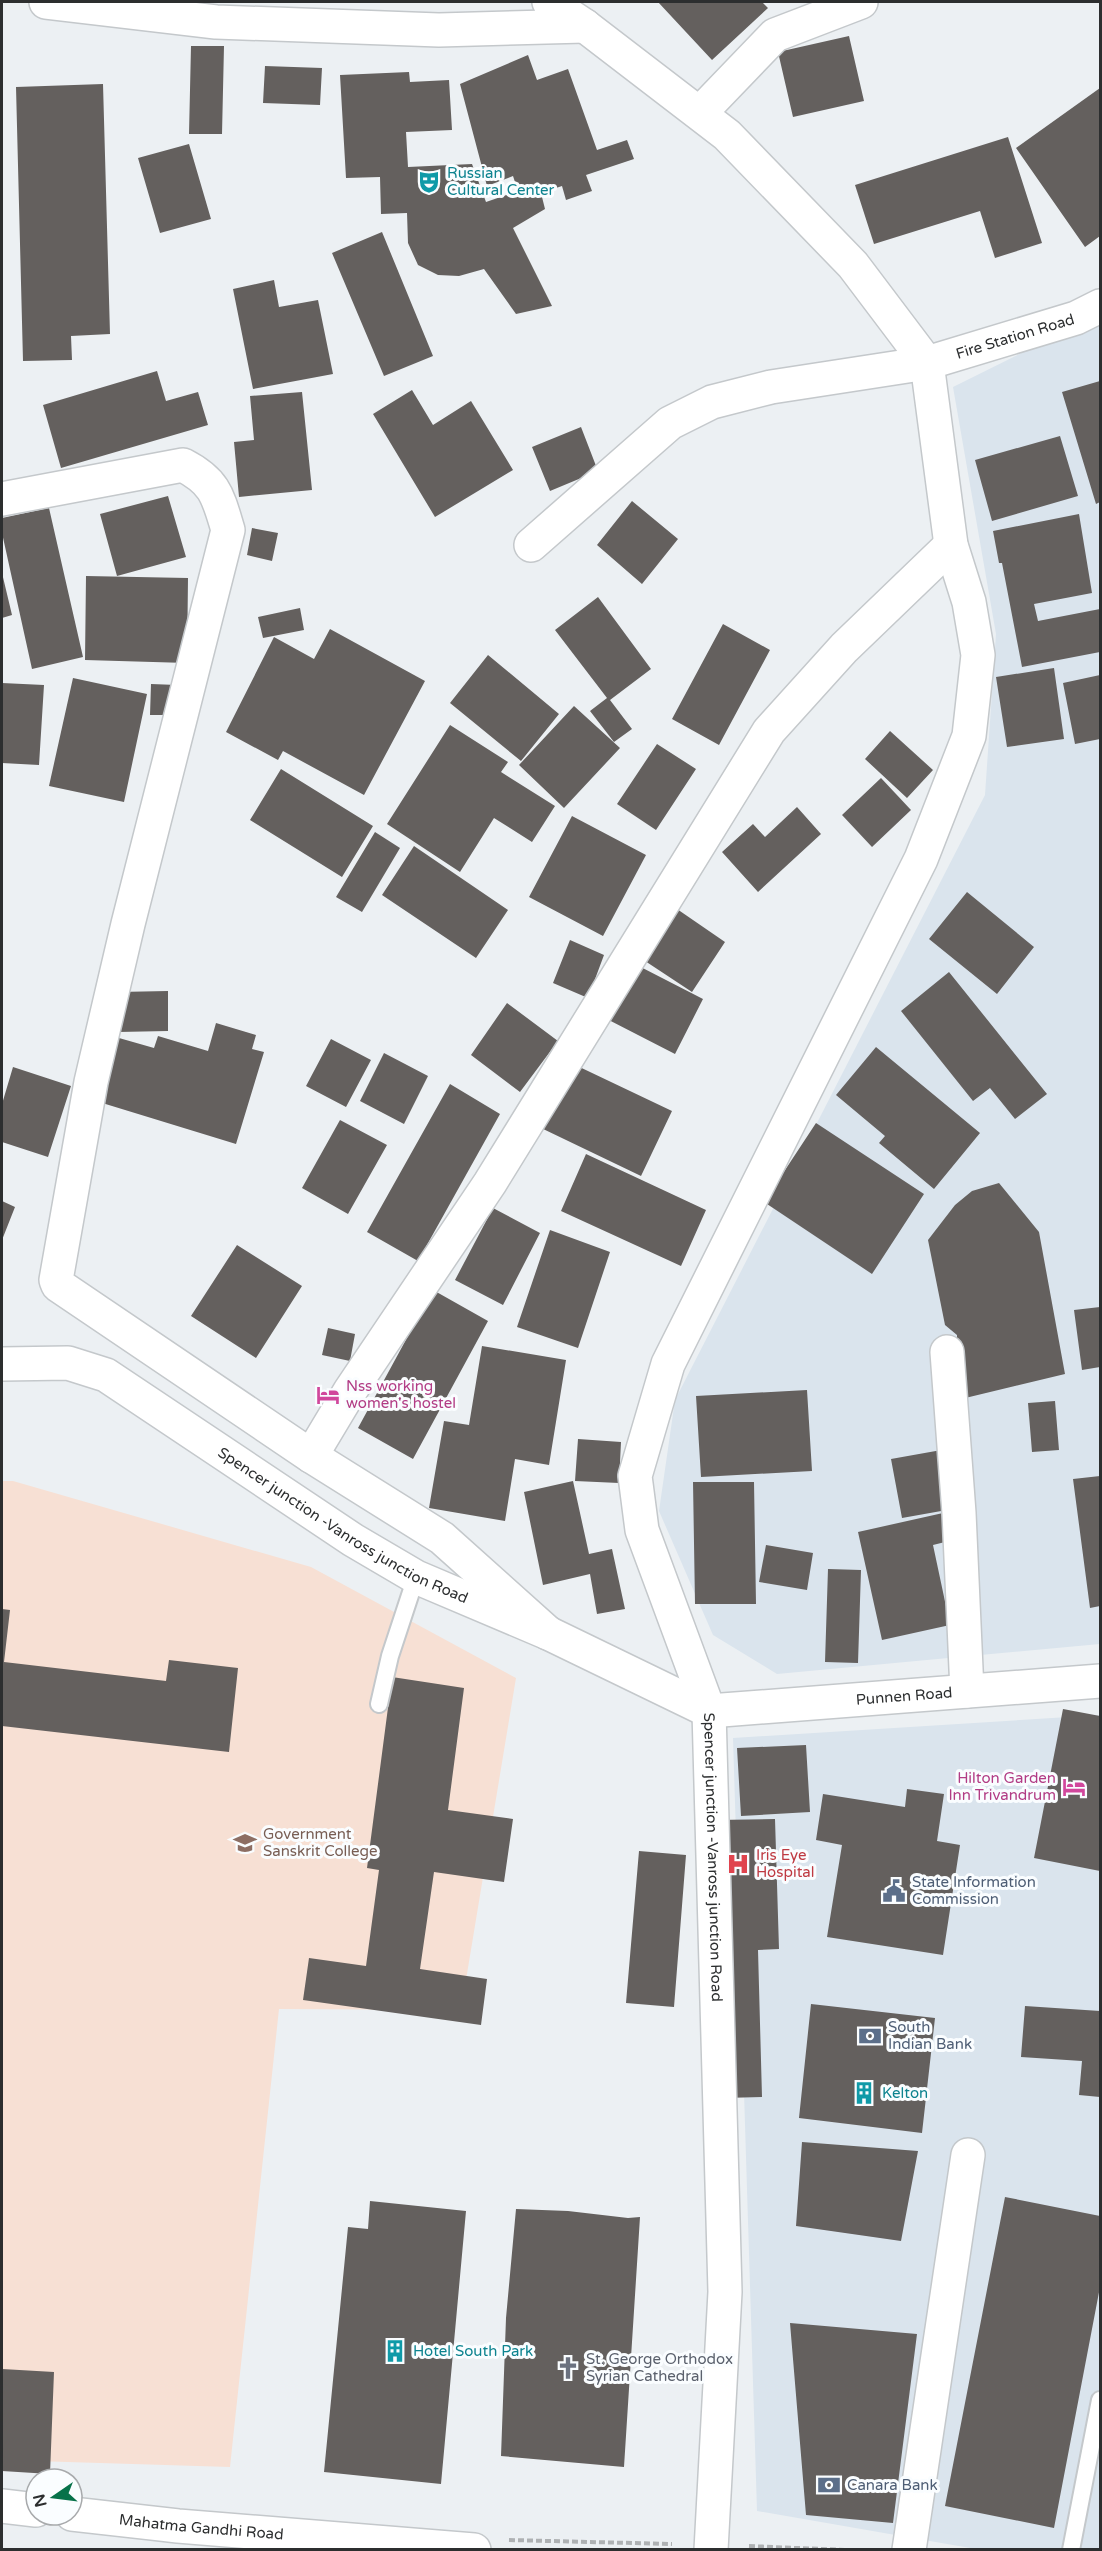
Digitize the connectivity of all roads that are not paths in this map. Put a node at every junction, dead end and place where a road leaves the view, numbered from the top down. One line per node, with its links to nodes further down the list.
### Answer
1 (46, 2): 4 (street)
2 (549, 2): 4 (street)
3 (861, 2): 5 (street)
4 (585, 26): 5 (street)
5 (700, 113): 7 (street)
6 (1101, 306): 7 (street, Fire Station Road)
7 (927, 363): 9 (street, Fire Station Road); 10 (street)
8 (2, 499): 13 (street)
9 (531, 545)
10 (951, 545): 13 (street); 19 (street)
11 (947, 1352): 17 (street)
12 (2, 1364): 14 (street, Spencer junction -Vanross junction Road)
13 (311, 1456): 15 (street)
14 (416, 1577): 15 (street, Spencer junction -Vanross junction Road); 18 (lane)
15 (548, 1633): 19 (street, Spencer junction -Vanross junction Road)
16 (1101, 1681): 17 (street, Punnen Road)
17 (967, 1691): 19 (street, Punnen Road)
18 (380, 1704)
19 (709, 1711): 26 (street, Spencer junction -Vanross junction Road)
20 (968, 2155): 27 (street)
21 (1101, 2400): 28 (lane)
22 (2, 2506): 23 (street)
23 (24, 2509)
24 (84, 2515): 25 (street, Mahatma Gandhi Road)
25 (474, 2550)
26 (711, 2550)
27 (909, 2550)
28 (1071, 2550)

